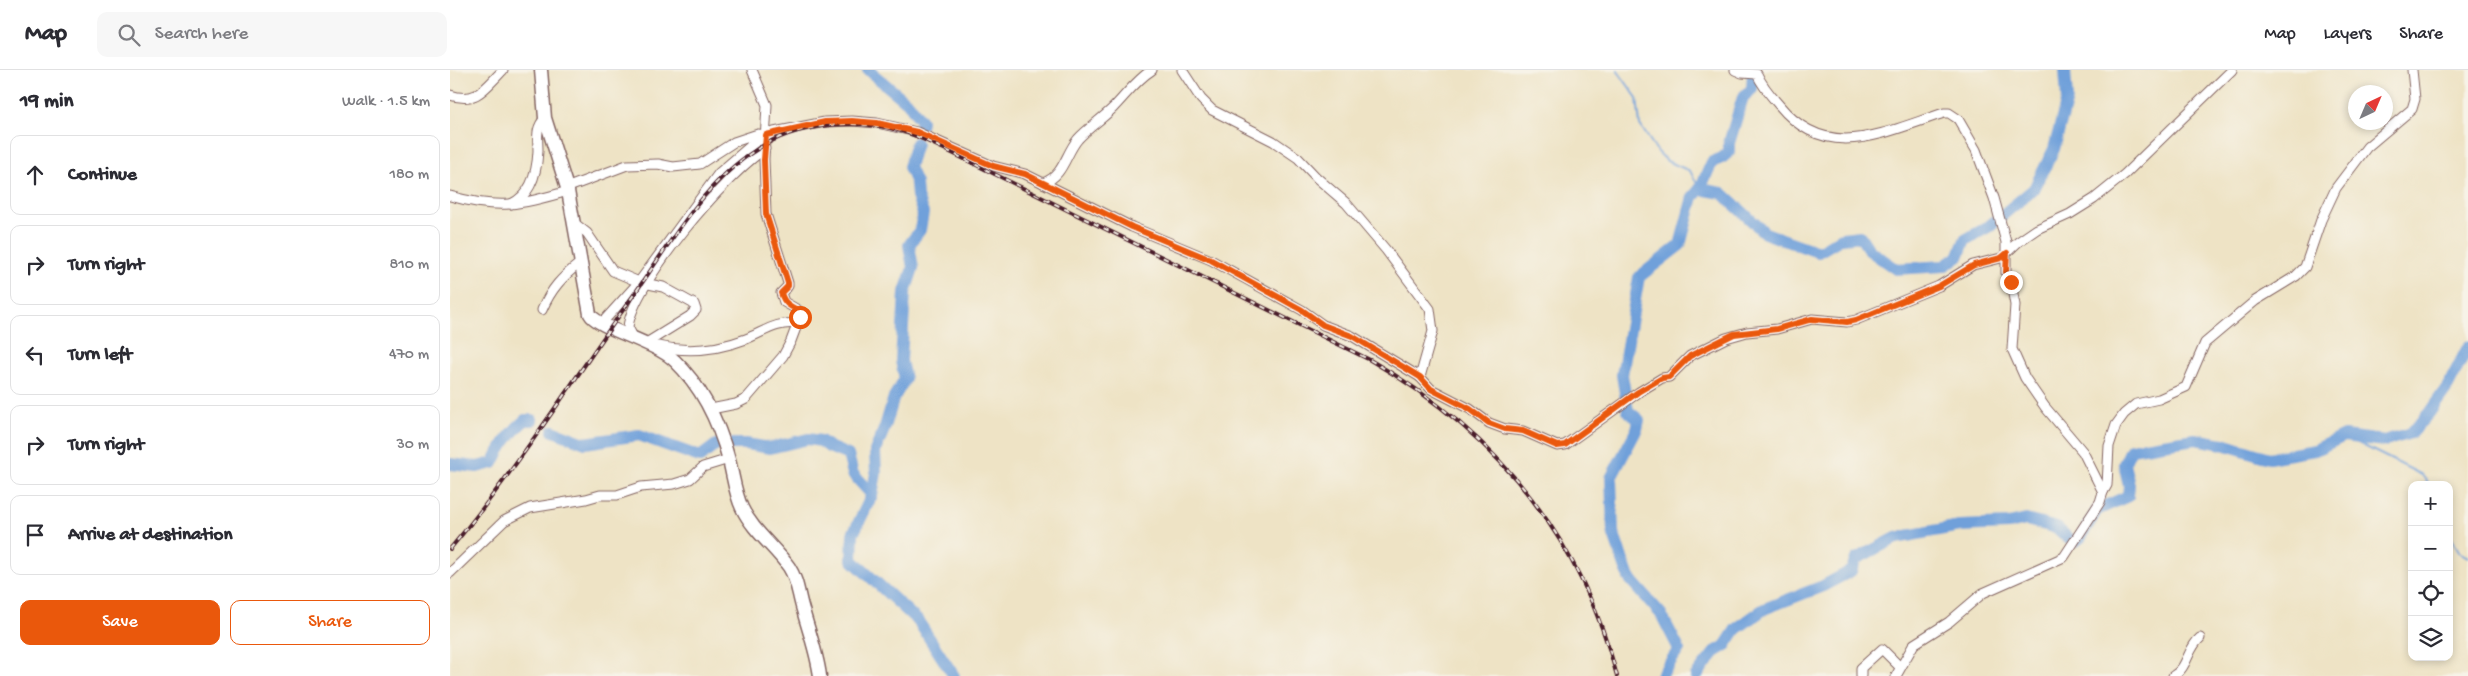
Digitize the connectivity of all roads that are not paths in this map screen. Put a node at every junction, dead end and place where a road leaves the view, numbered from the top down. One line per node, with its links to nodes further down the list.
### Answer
1 (503, 70): 9 (street)
2 (541, 70): 10 (street)
3 (752, 70): 11 (street)
4 (1152, 70): 13 (street)
5 (1182, 70): 26 (street)
6 (1735, 70): 18 (street)
7 (2232, 70): 18 (street)
8 (2412, 70): 29 (street)
9 (450, 95)
10 (545, 118): 14 (street); 16 (street)
11 (766, 135): 12 (street); 13 (street); 14 (street); 20 (street)
12 (764, 149): 20 (street); 23 (street)
13 (1043, 183): 26 (street)
14 (567, 190): 16 (street); 17 (street)
15 (450, 196): 16 (street)
16 (508, 206)
17 (573, 222): 19 (street); 20 (street)
18 (2007, 253): 26 (street); 29 (street)
19 (580, 263): 21 (street); 22 (street)
20 (643, 283): 22 (street); 24 (street); 25 (street)
21 (542, 310)
22 (601, 324): 24 (street)
23 (797, 324): 25 (street); 27 (street)
24 (634, 337): 25 (street)
25 (651, 344): 27 (street)
26 (1420, 377)
27 (711, 409): 28 (street)
28 (729, 459): 30 (street); 33 (street)
29 (2103, 492): 32 (street)
30 (450, 573)
31 (2200, 638): 36 (street)
32 (1900, 667): 34 (street); 35 (street)
33 (820, 676)
34 (1861, 676)
35 (1896, 676)
36 (2173, 676)

